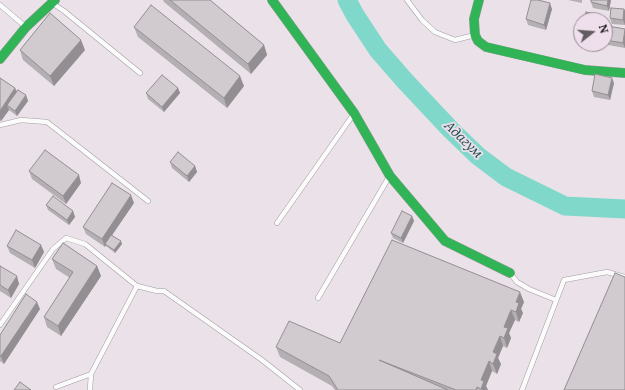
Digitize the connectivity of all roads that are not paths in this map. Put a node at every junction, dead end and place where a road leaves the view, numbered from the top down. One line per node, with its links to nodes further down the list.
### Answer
1 (272, 0): 11 (street)
2 (406, 0): 7 (lane)
3 (479, 0): 7 (street)
4 (54, 2): 6 (street); 9 (lane)
5 (0, 5): 6 (lane)
6 (26, 27): 8 (street)
7 (477, 38): 10 (street)
8 (0, 59)
9 (140, 73)
10 (625, 73)
11 (354, 113): 13 (street); 15 (lane)
12 (0, 125): 14 (lane)
13 (390, 176): 16 (street); 19 (lane)
14 (148, 201)
15 (277, 223)
16 (510, 273): 20 (lane)
17 (625, 277): 20 (lane)
18 (137, 286): 21 (lane); 22 (lane); 25 (lane)
19 (318, 298)
20 (556, 300): 26 (lane)
21 (0, 325)
22 (91, 374): 23 (lane); 24 (lane)
23 (56, 387)
24 (90, 390)
25 (300, 390)
26 (522, 390)

